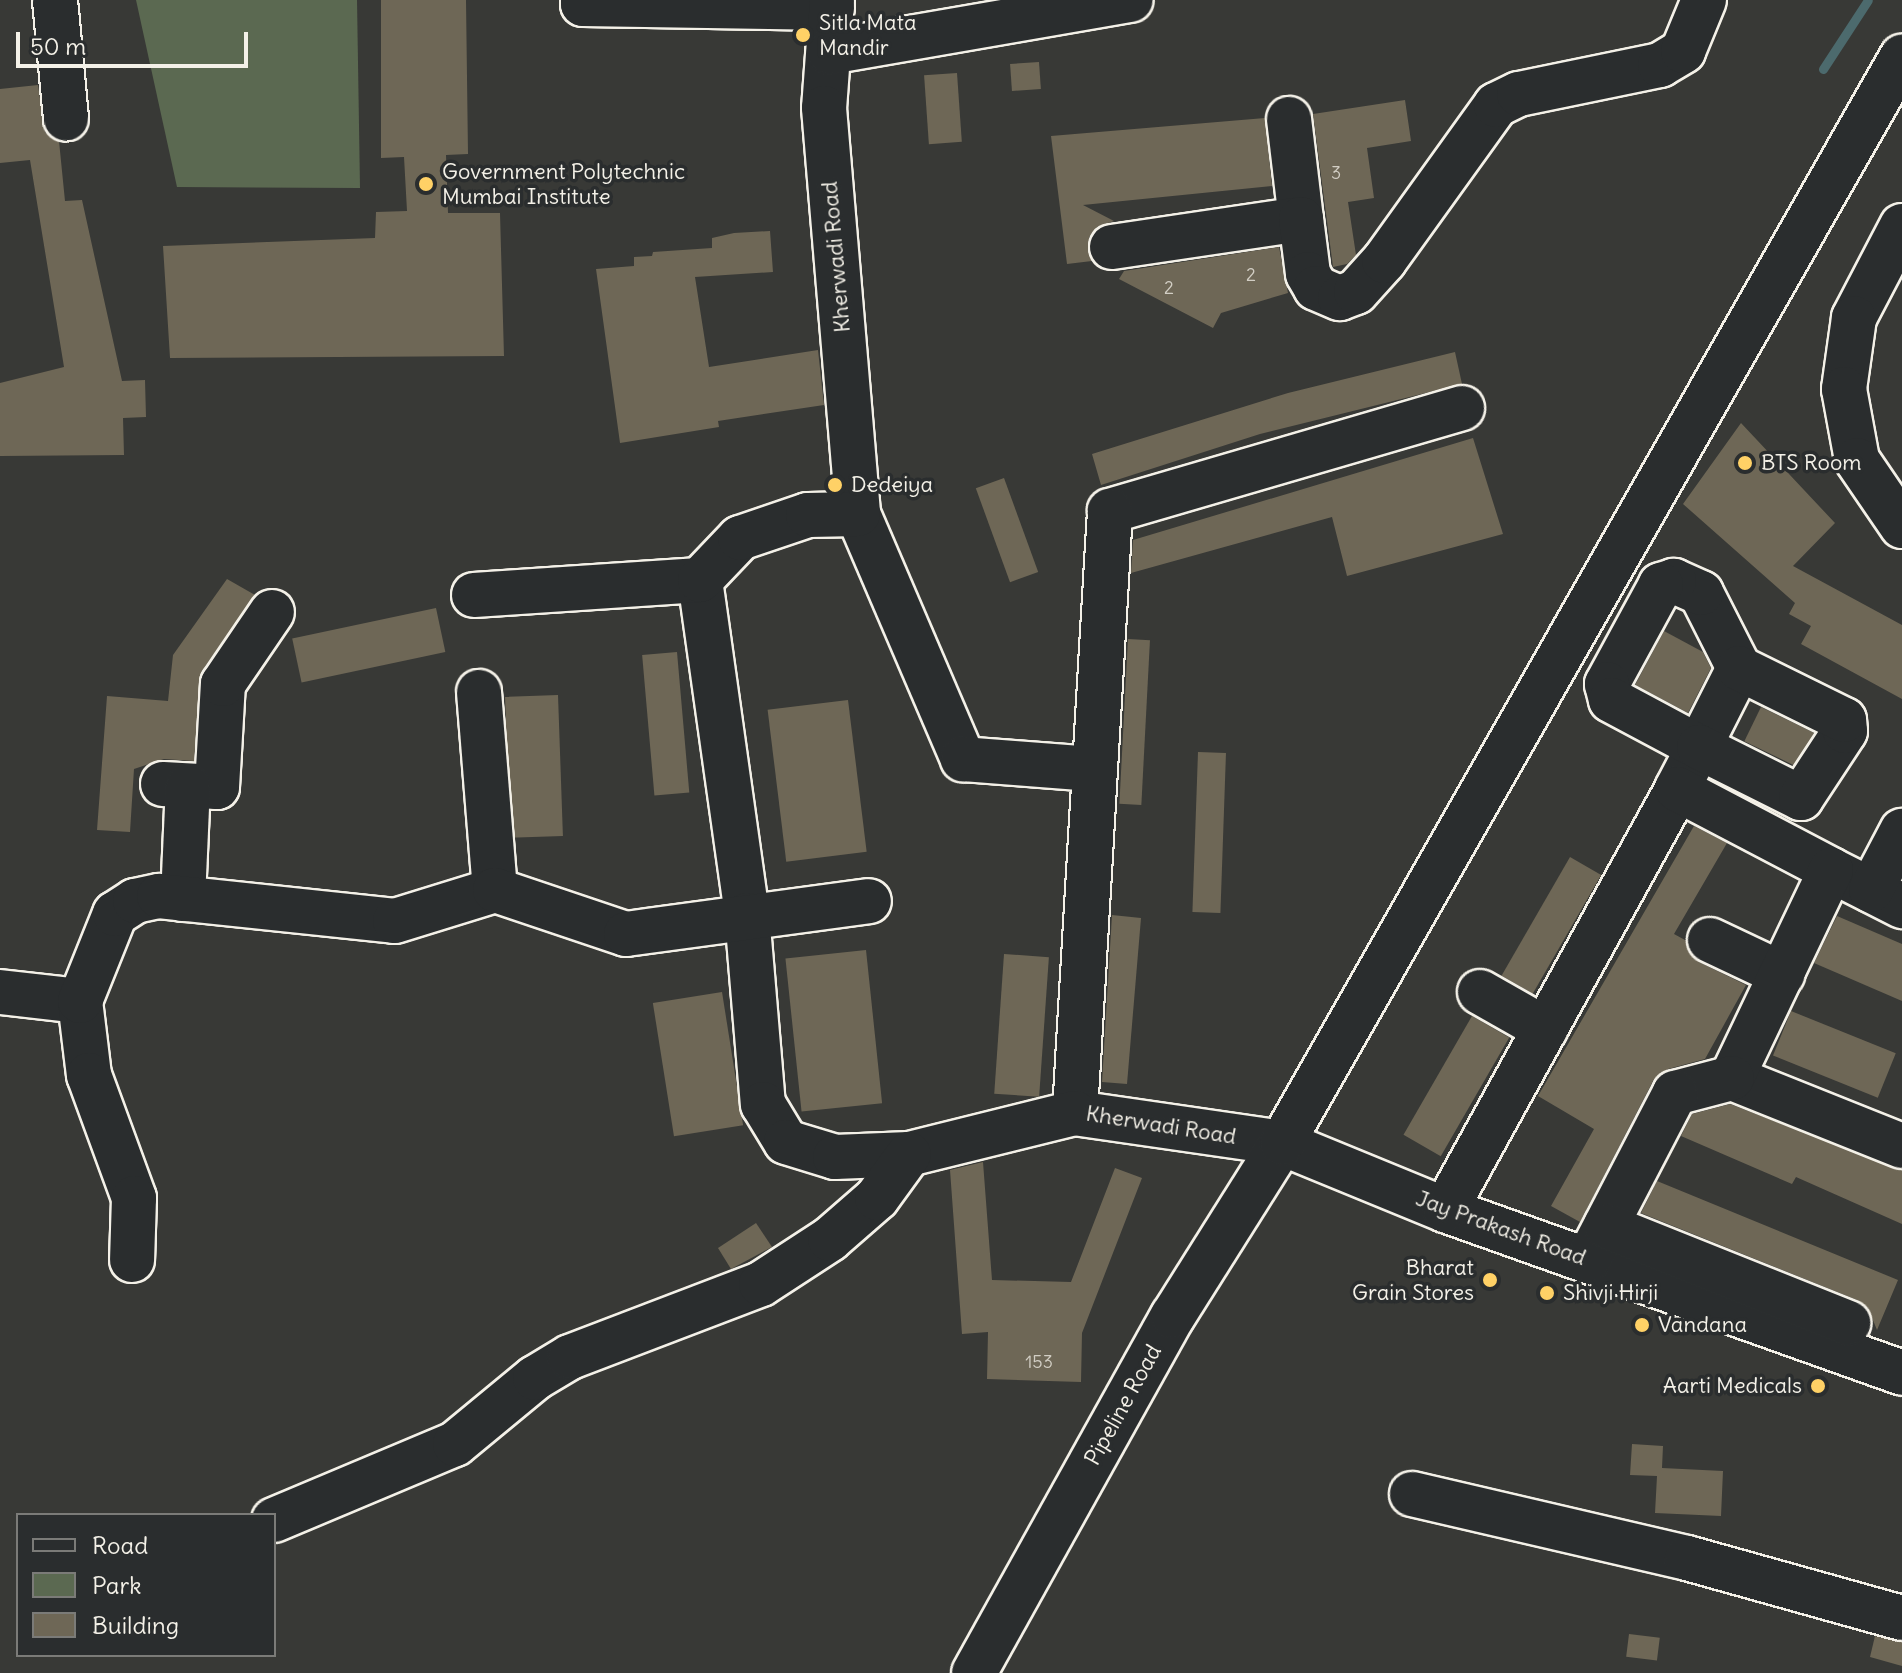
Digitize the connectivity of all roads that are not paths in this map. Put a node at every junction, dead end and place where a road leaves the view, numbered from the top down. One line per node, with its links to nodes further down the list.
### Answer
1 (55, 0): 8 (street)
2 (583, 0): 5 (street)
3 (1131, 0): 6 (street)
4 (1704, 0): 10 (street)
5 (832, 4): 6 (street, Kherwadi Road)
6 (829, 52): 14 (street, Kherwadi Road)
7 (1902, 57): 39 (street, Pipeline Road)
8 (66, 118)
9 (1289, 119): 10 (street)
10 (1301, 219): 12 (street)
11 (1902, 226): 15 (street)
12 (1112, 247)
13 (1462, 408): 22 (street, Kherwadi Road)
14 (858, 514): 16 (street); 22 (street, Kherwadi Road)
15 (1902, 526)
16 (700, 580): 17 (street); 30 (street)
17 (474, 595)
18 (272, 612): 28 (street)
19 (1739, 668): 21 (street); 21 (street); 21 (street)
20 (479, 692): 26 (street)
21 (1699, 747): 23 (street)
22 (1094, 769): 38 (street, Kherwadi Road)
23 (1677, 789): 25 (street); 36 (street)
24 (1902, 831): 27 (street)
25 (1831, 870): 27 (street); 32 (street)
26 (495, 890): 28 (street); 30 (street)
27 (1886, 898)
28 (183, 899): 35 (street)
29 (869, 901): 30 (street)
30 (747, 915): 41 (street)
31 (1710, 940): 32 (street)
32 (1782, 974): 37 (street)
33 (0, 992): 35 (street)
34 (1480, 992): 36 (street)
35 (80, 1001): 44 (street)
36 (1545, 1029): 42 (street)
37 (1732, 1078): 40 (street); 43 (street)
38 (1075, 1113): 39 (street, Kherwadi Road); 41 (street)
39 (1282, 1143): 42 (street, Jay Prakash Road); 50 (street, Pipeline Road)
40 (1902, 1146)
41 (909, 1154): 48 (street)
42 (1445, 1210): 43 (street, Jay Prakash Road)
43 (1597, 1243): 45 (street); 46 (street, Jay Prakash Road)
44 (132, 1260)
45 (1902, 1345)
46 (1902, 1373)
47 (1412, 1494): 49 (street)
48 (276, 1519)
49 (1902, 1618)
50 (974, 1673)

